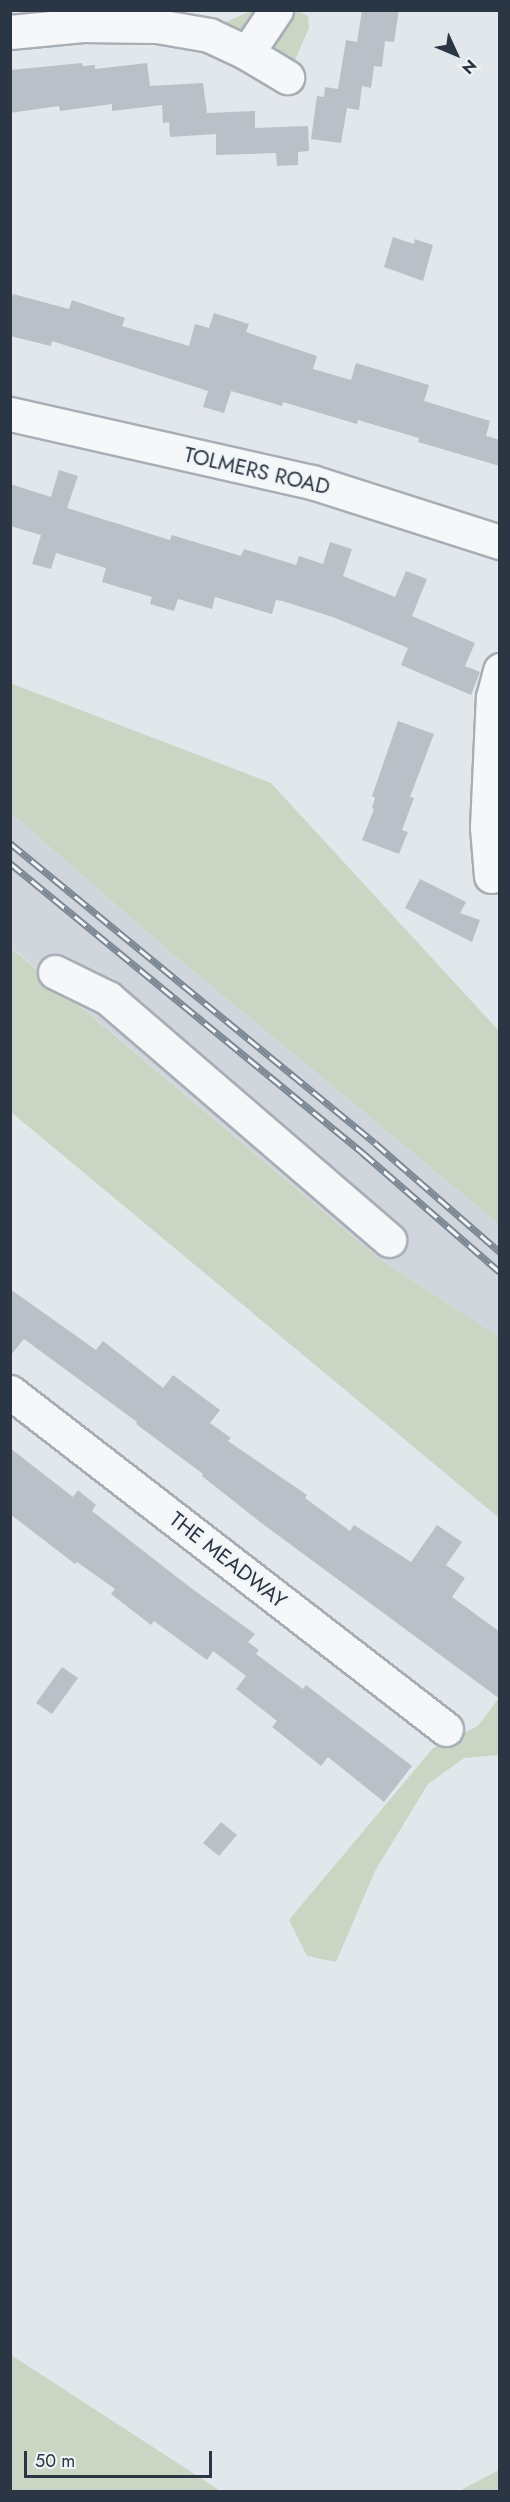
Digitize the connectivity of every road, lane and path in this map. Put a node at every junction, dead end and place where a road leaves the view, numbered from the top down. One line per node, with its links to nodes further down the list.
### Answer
1 (276, 10): 3 (street)
2 (10, 32): 3 (street)
3 (247, 53): 4 (street)
4 (287, 77)
5 (10, 414): 6 (street, TOLMERS ROAD)
6 (500, 542)
7 (500, 670): 8 (street)
8 (490, 876)
9 (55, 972): 10 (street)
10 (389, 1240)
11 (10, 1392): 12 (street, THE MEADWAY)
12 (446, 1729)

